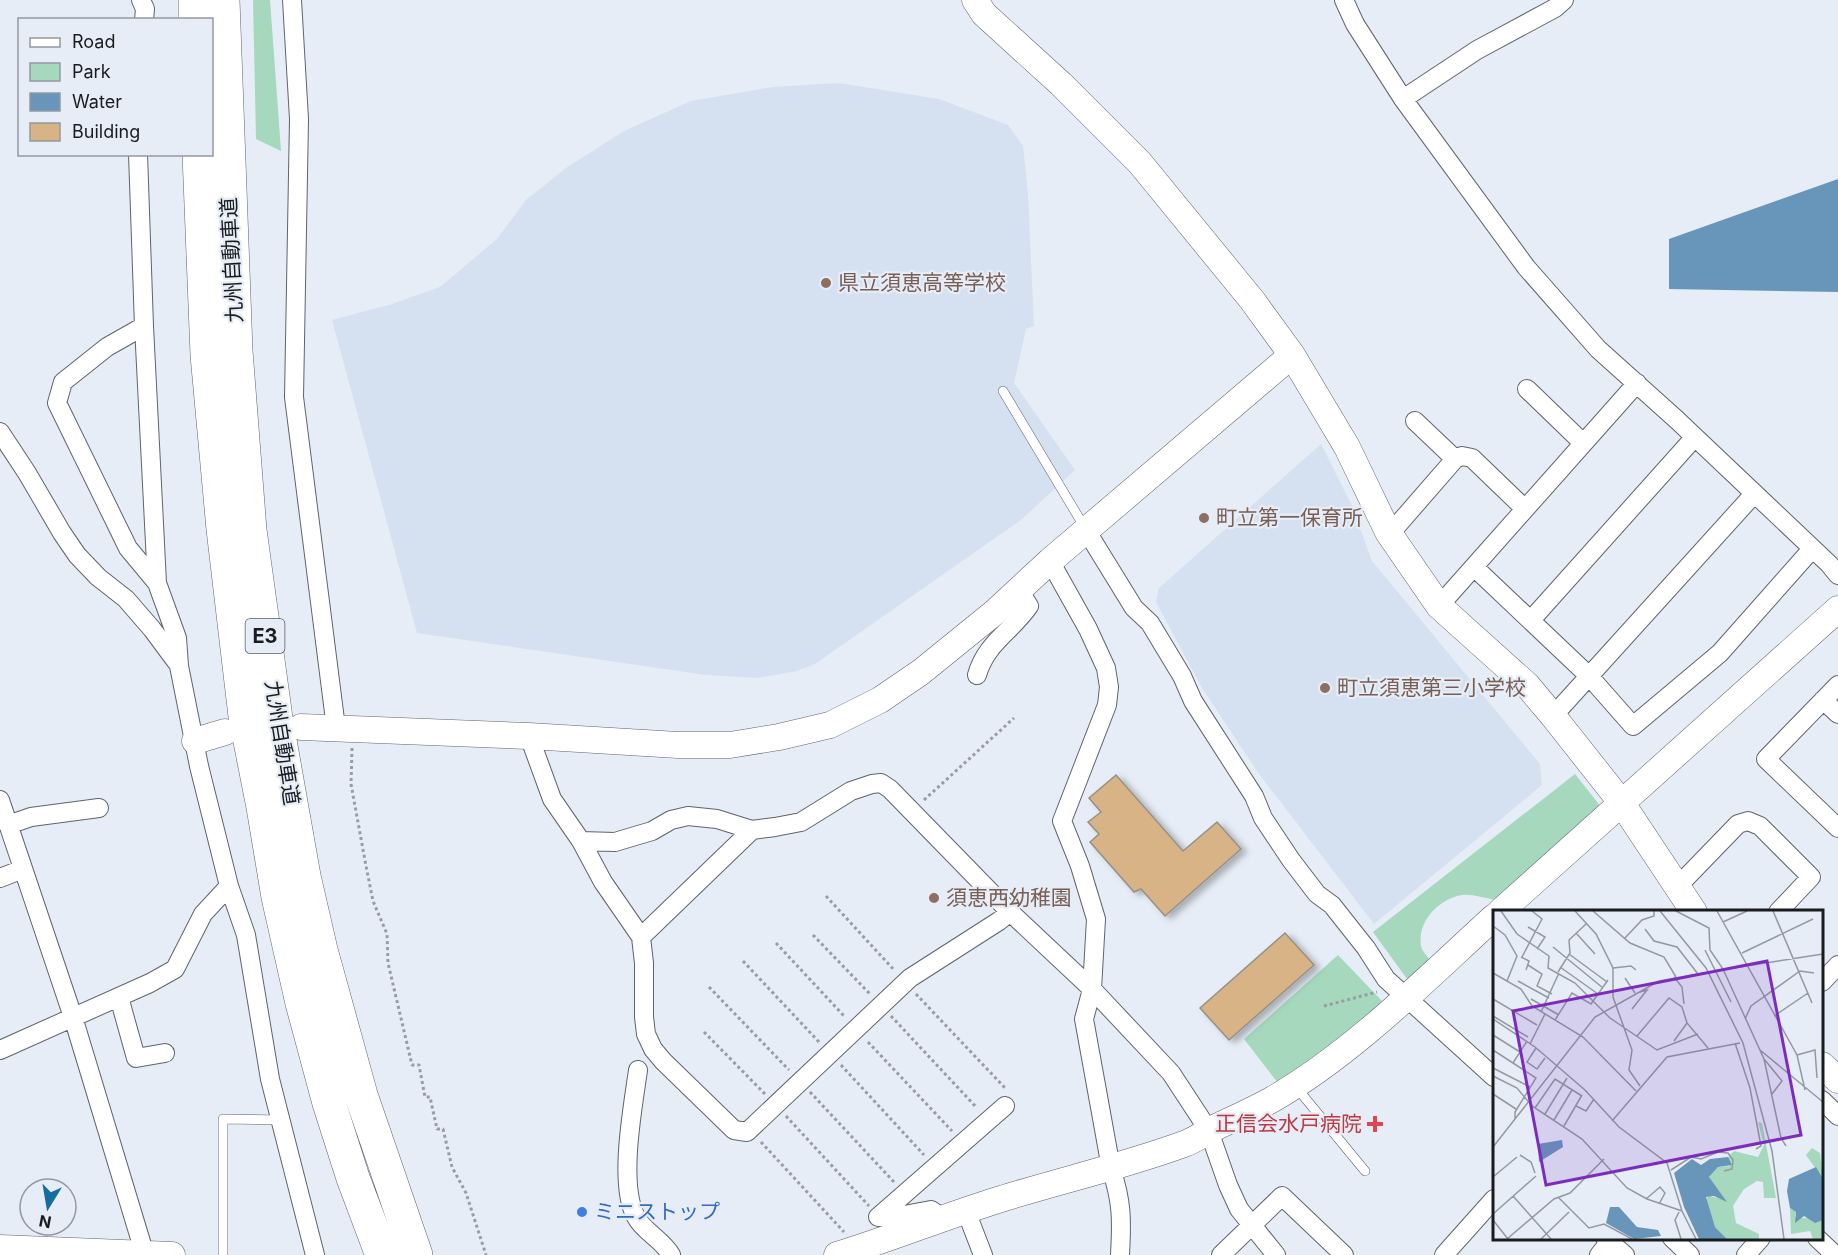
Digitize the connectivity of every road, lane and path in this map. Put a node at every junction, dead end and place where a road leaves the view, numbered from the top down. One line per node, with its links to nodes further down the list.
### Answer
1 (141, 0): 8 (street)
2 (195, 0): 9 (highway)
3 (222, 0): 70 (highway, 九州自動車道 / E3)
4 (292, 0): 45 (street)
5 (975, 0): 14 (street)
6 (1344, 0): 10 (street)
7 (1564, 0): 10 (street)
8 (144, 18)
9 (195, 18)
10 (1403, 99): 15 (street)
11 (138, 156): 13 (street)
12 (199, 156): 80 (highway, 九州自動車道 / E3)
13 (144, 326): 31 (street); 31 (street)
14 (1292, 355): 25 (street); 26 (street)
15 (1638, 383): 20 (street); 21 (street)
16 (1527, 389): 21 (street)
17 (1003, 391): 25 (lane)
18 (1415, 421): 22 (street)
19 (0, 432): 36 (street)
20 (1695, 438): 23 (street); 35 (street)
21 (1583, 443): 24 (street)
22 (1455, 459): 24 (street); 26 (street)
23 (1754, 494): 27 (street); 38 (street)
24 (1525, 508): 29 (street)
25 (1086, 530): 28 (street); 79 (street)
26 (1388, 532): 33 (street)
27 (1812, 549): 30 (street); 38 (street)
28 (1050, 561): 32 (street); 76 (street)
29 (1474, 567): 33 (street); 35 (street)
30 (1834, 570)
31 (157, 583): 36 (street)
32 (1019, 590): 37 (street); 47 (street)
33 (1439, 606): 42 (street)
34 (1838, 609): 50 (street)
35 (1531, 620): 38 (street)
36 (179, 666): 48 (street)
37 (977, 675)
38 (1589, 676): 42 (street)
39 (1838, 685): 40 (street)
40 (1823, 700): 41 (street); 54 (street)
41 (1838, 714)
42 (1553, 716): 50 (street)
43 (1014, 717): 52 (path)
44 (301, 727): 45 (street)
45 (344, 728): 47 (street); 126 (path)
46 (225, 732): 48 (street)
47 (529, 736): 56 (street)
48 (195, 741): 59 (street)
49 (0, 800): 53 (street)
50 (1621, 802): 60 (street); 62 (street)
51 (99, 808): 53 (street)
52 (911, 812): 55 (street); 65 (street)
53 (9, 825): 57 (street)
54 (1838, 828)
55 (752, 830): 56 (street); 68 (street)
56 (581, 841): 68 (street)
57 (23, 868): 58 (street); 83 (street)
58 (0, 878)
59 (229, 886): 78 (street); 99 (street)
60 (1677, 887): 63 (street); 64 (street)
61 (826, 896): 74 (path)
62 (1502, 910)
63 (1693, 910)
64 (1780, 910)
65 (1010, 912): 74 (street); 76 (street)
66 (1493, 918): 79 (street)
67 (813, 935): 81 (path)
68 (641, 937): 101 (street)
69 (776, 944): 84 (path)
70 (321, 950): 124 (highway, 九州自動車道 / E3); 125 (highway)
71 (743, 961): 88 (path)
72 (1838, 966): 73 (street)
73 (1823, 980)
74 (905, 982): 81 (street); 95 (path)
75 (709, 987): 93 (path)
76 (1092, 989): 102 (street); 105 (street)
77 (1379, 992): 82 (path)
78 (119, 997): 83 (street); 87 (street)
79 (1406, 997): 91 (street); 94 (street)
80 (302, 1003): 122 (highway); 123 (highway, 九州自動車道 / E3)
81 (881, 1005): 84 (street); 100 (path)
82 (1324, 1006)
83 (73, 1017): 86 (street); 118 (street)
84 (856, 1029): 88 (street); 103 (path)
85 (704, 1032): 97 (path)
86 (0, 1050)
87 (165, 1053)
88 (830, 1053): 93 (street); 104 (path)
89 (1823, 1067): 92 (street)
90 (638, 1070): 127 (street)
91 (1493, 1076)
92 (1838, 1080)
93 (801, 1082): 97 (street); 107 (path)
94 (1294, 1085): 102 (street); 106 (lane)
95 (1008, 1100): 100 (street)
96 (1823, 1102): 98 (street)
97 (776, 1105): 101 (street); 110 (path)
98 (1838, 1116)
99 (279, 1120): 120 (lane); 121 (street)
100 (989, 1120): 103 (street)
101 (750, 1129): 116 (path)
102 (1209, 1131): 105 (street); 111 (street)
103 (963, 1143): 104 (street)
104 (935, 1168): 107 (street)
105 (1111, 1168): 109 (street); 129 (street)
106 (1365, 1172)
107 (905, 1194): 110 (street)
108 (1493, 1200): 133 (street)
109 (955, 1215): 110 (street); 116 (street); 128 (street)
110 (878, 1216)
111 (1251, 1227): 130 (street); 131 (street); 132 (street)
112 (1673, 1240): 135 (street)
113 (1760, 1240): 136 (street)
114 (1818, 1240): 137 (street)
115 (1607, 1244): 134 (street)
116 (842, 1245)
117 (0, 1248): 118 (street)
118 (145, 1255): 119 (street)
119 (172, 1255)
120 (223, 1255)
121 (315, 1255)
122 (363, 1255)
123 (381, 1255)
124 (416, 1255)
125 (434, 1255)
126 (486, 1255)
127 (670, 1255)
128 (983, 1255)
129 (1120, 1255)
130 (1221, 1255)
131 (1276, 1255)
132 (1344, 1255)
133 (1444, 1255)
134 (1625, 1255)
135 (1690, 1255)
136 (1746, 1255)
137 (1835, 1255)

